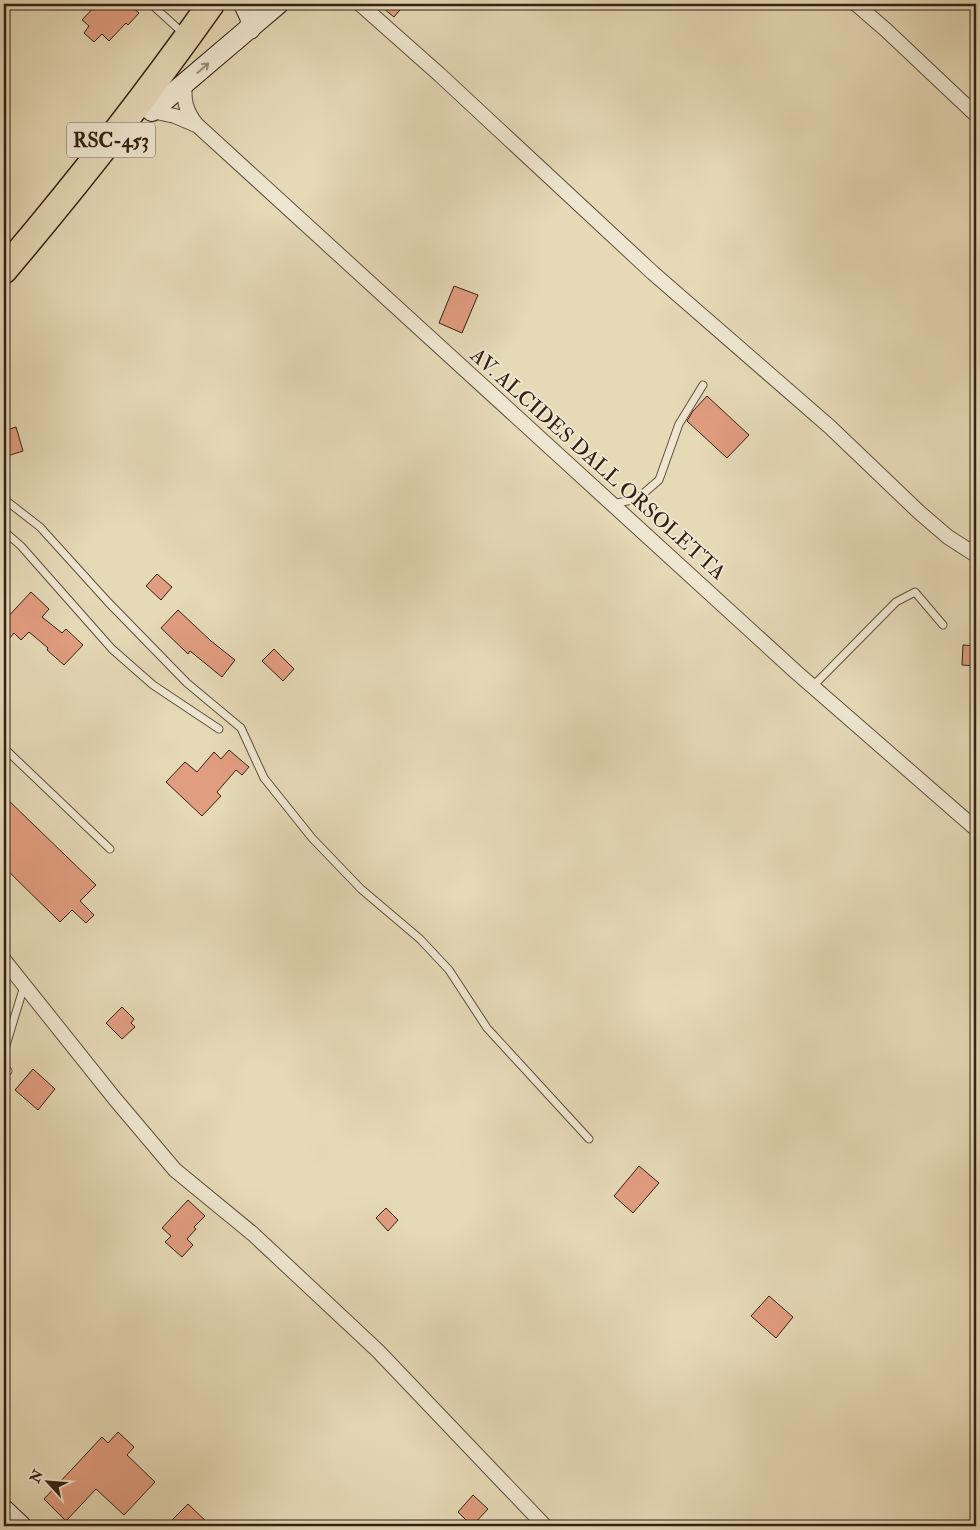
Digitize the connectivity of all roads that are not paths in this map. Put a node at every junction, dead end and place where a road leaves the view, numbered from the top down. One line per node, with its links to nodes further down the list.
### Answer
1 (151, 4): 8 (lane)
2 (211, 4): 8 (highway, RSC-453)
3 (244, 4): 7 (street)
4 (278, 4): 7 (street)
5 (360, 4): 19 (street)
6 (856, 4): 11 (street)
7 (250, 28): 9 (street, one-way to 7)
8 (188, 37): 13 (highway, RSC-453)
9 (185, 83): 10 (street); 12 (street)
10 (152, 111): 12 (street); 13 (highway)
11 (976, 115)
12 (197, 125): 17 (street, AV. ALCIDES DALL ORSOLETTA)
13 (109, 143): 14 (highway, RSC-453)
14 (4, 270)
15 (703, 385): 17 (lane)
16 (4, 499): 29 (lane)
17 (612, 504): 21 (street, AV. ALCIDES DALL ORSOLETTA)
18 (4, 531): 22 (lane)
19 (976, 555)
20 (943, 625): 21 (lane)
21 (813, 686): 24 (street, AV. ALCIDES DALL ORSOLETTA)
22 (219, 729)
23 (4, 748): 25 (lane)
24 (976, 829)
25 (110, 849)
26 (4, 960): 27 (street)
27 (24, 986): 28 (lane); 32 (street)
28 (4, 1052)
29 (589, 1139)
30 (4, 1510): 31 (street)
31 (21, 1526)
32 (545, 1526)

